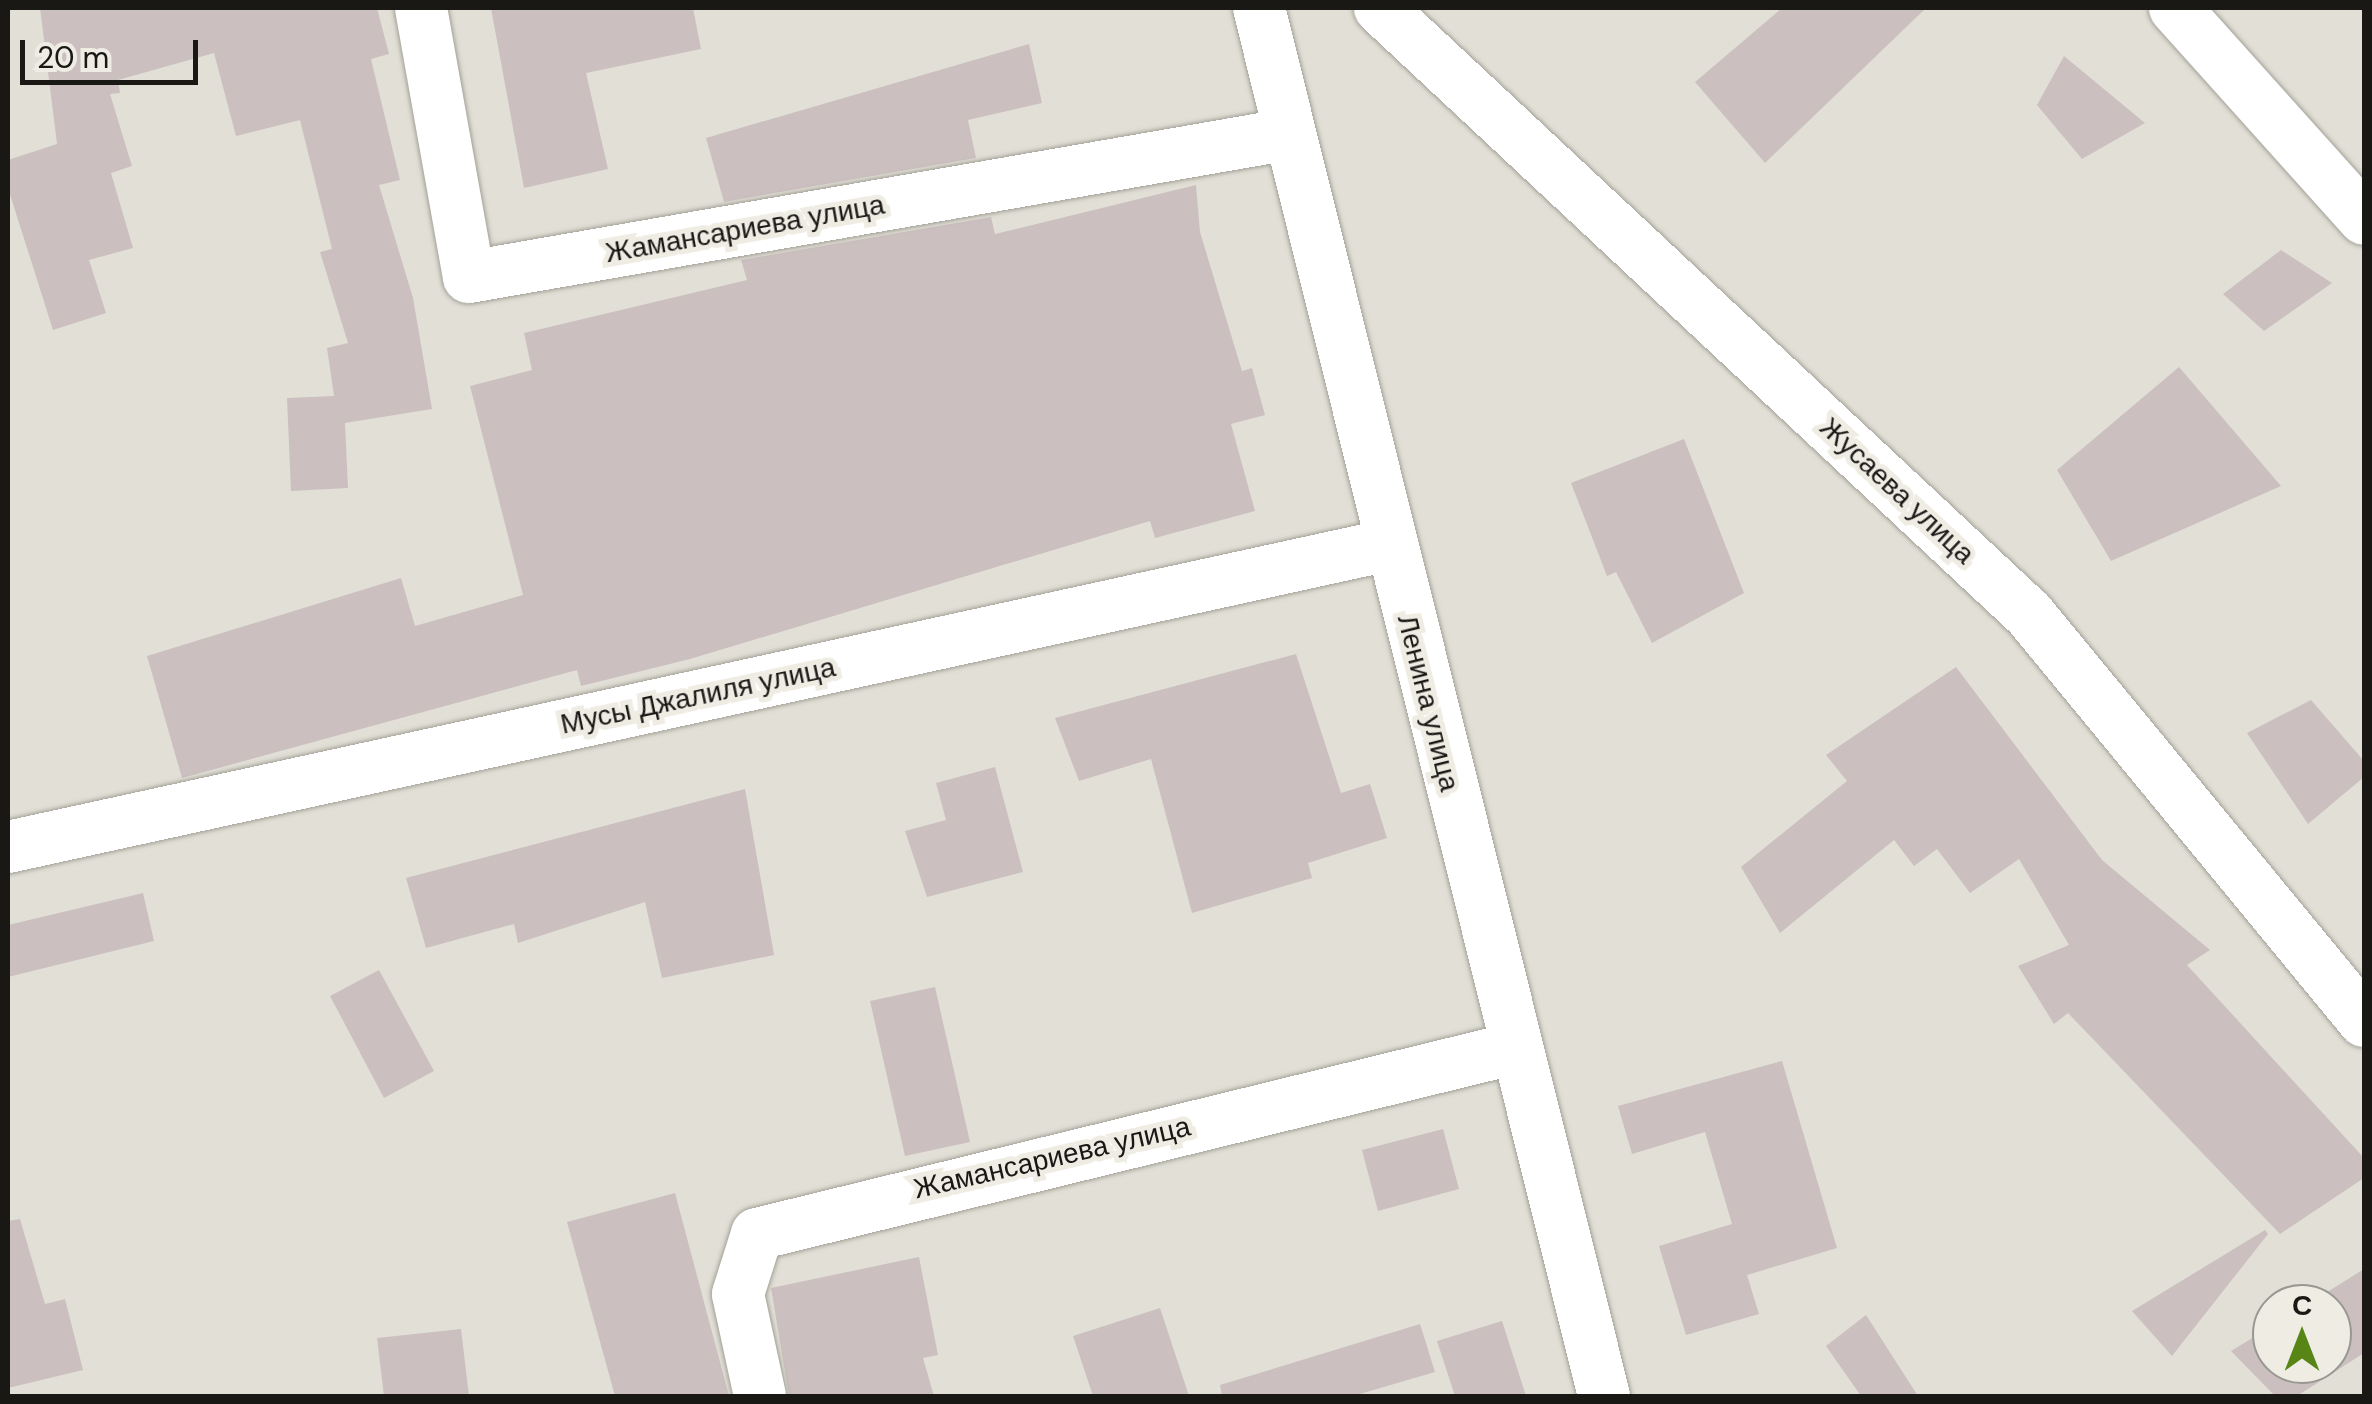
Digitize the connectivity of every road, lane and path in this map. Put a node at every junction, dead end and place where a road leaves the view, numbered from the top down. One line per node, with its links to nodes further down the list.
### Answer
1 (420, 8): 5 (street, Жамансариева улица)
2 (1259, 8): 5 (street, Ленина улица)
3 (1380, 8): 9 (street, Жусаева улица)
4 (2175, 8): 6 (street)
5 (1290, 134): 7 (street, Ленина улица)
6 (2364, 219)
7 (1389, 545): 8 (street, Мусы Джалиля улица); 10 (street, Ленина улица)
8 (8, 847)
9 (2364, 1021)
10 (1512, 1050): 11 (street, Жамансариева улица); 12 (street, Ленина улица)
11 (760, 1396)
12 (1604, 1396)

